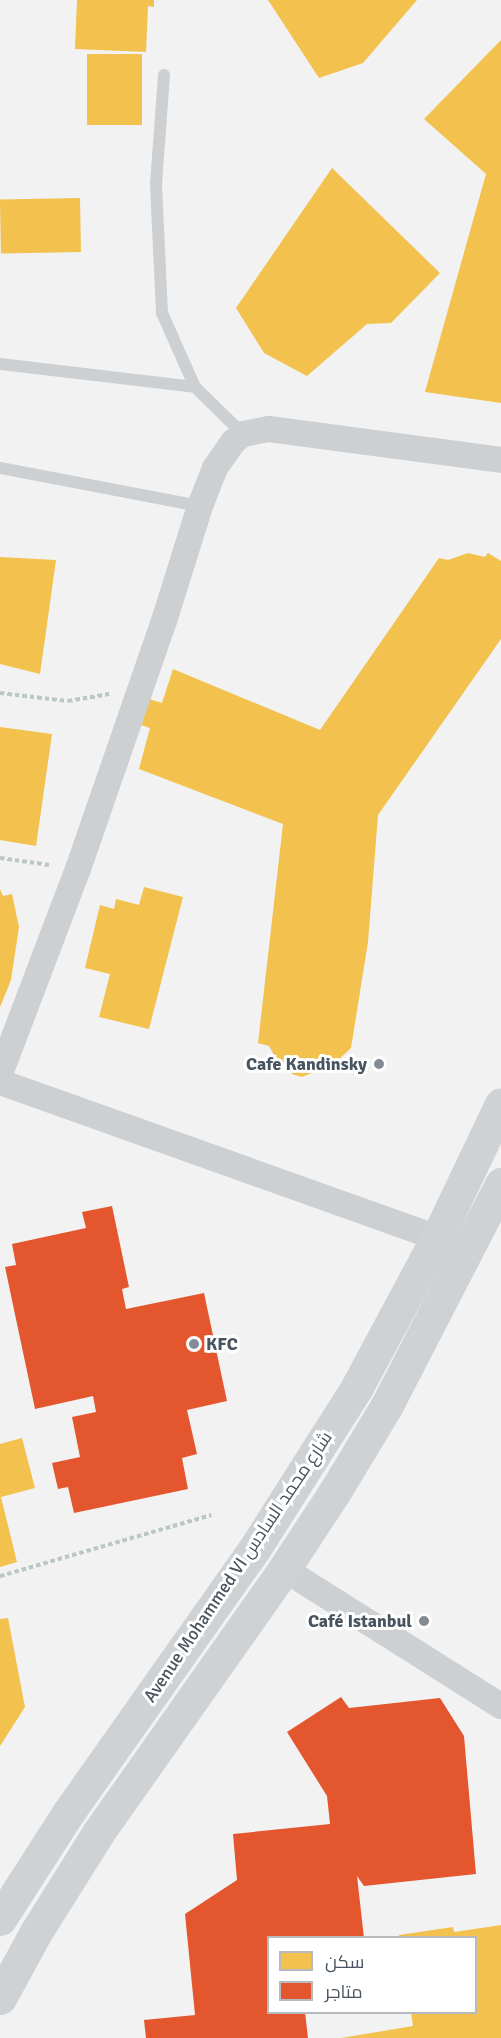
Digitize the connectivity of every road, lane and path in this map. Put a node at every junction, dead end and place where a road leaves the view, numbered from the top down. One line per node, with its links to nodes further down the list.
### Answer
1 (164, 75): 3 (lane)
2 (0, 364): 3 (lane)
3 (195, 387): 4 (lane)
4 (243, 434): 5 (street); 7 (street)
5 (501, 460)
6 (0, 468): 7 (lane)
7 (200, 506): 8 (street)
8 (141, 688): 9 (path); 11 (street)
9 (0, 693)
10 (0, 858): 11 (path)
11 (78, 869): 12 (street)
12 (0, 1074)
13 (0, 1082): 16 (street)
14 (501, 1104): 16 (main road, Avenue Mohammed VI شارع محمد السادس)
15 (501, 1184): 18 (main road, Avenue Mohammed VI شارع محمد السادس)
16 (437, 1238): 21 (main road, Avenue Mohammed VI شارع محمد السادس)
17 (211, 1515): 19 (path)
18 (284, 1569): 20 (street); 22 (main road, Avenue Mohammed VI شارع محمد السادس)
19 (0, 1576)
20 (501, 1706)
21 (0, 1919)
22 (0, 1998)

